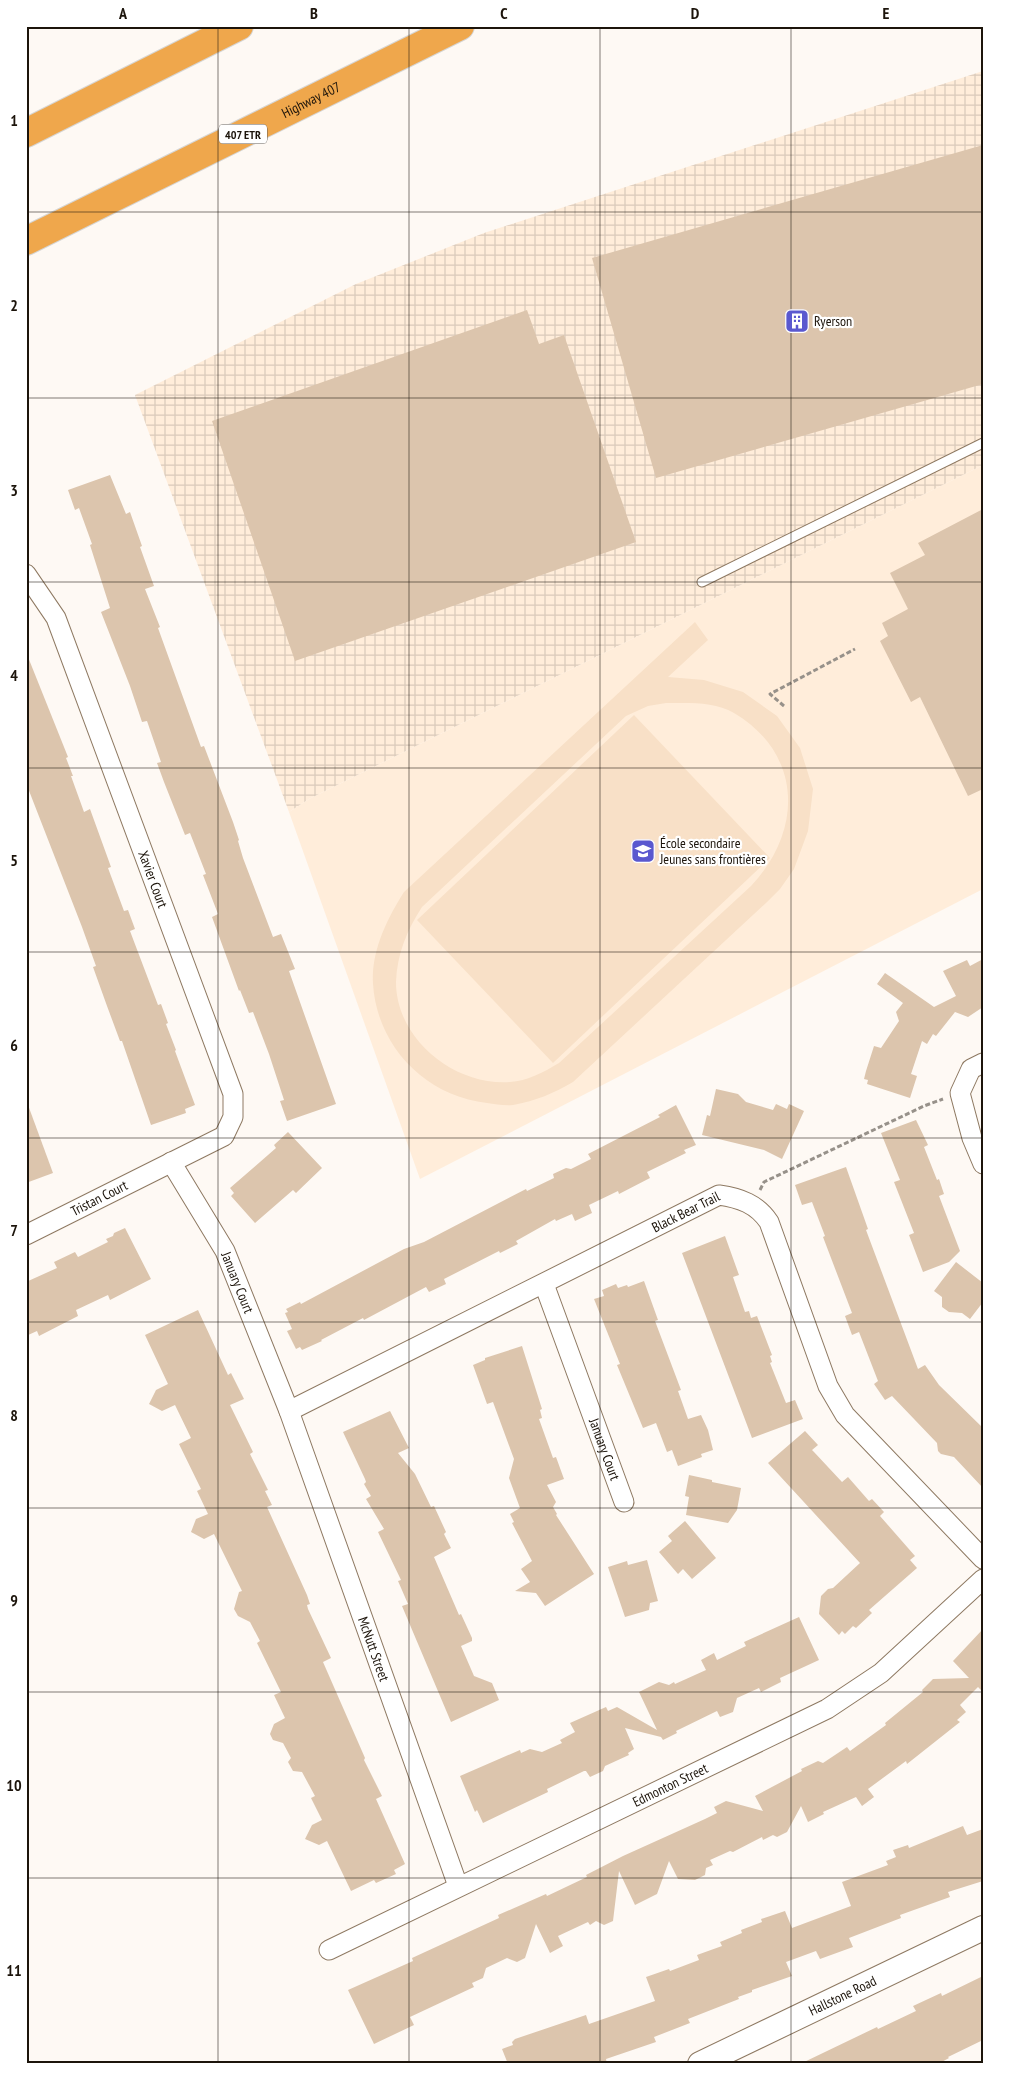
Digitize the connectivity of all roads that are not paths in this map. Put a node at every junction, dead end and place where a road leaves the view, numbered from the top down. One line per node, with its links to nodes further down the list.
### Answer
1 (238, 26): 3 (highway)
2 (460, 26): 4 (highway, Highway 407 / 407 ETR)
3 (26, 133)
4 (26, 242)
5 (983, 443): 7 (lane)
6 (26, 574): 9 (street, Xavier Court)
7 (702, 582)
8 (983, 1063): 10 (street)
9 (171, 1162): 11 (street, Tristan Court); 13 (street, January Court)
10 (983, 1164)
11 (26, 1235)
12 (544, 1284): 13 (street, Black Bear Trail); 14 (street, January Court); 15 (street, Black Bear Trail)
13 (288, 1411): 17 (street, McNutt Street)
14 (624, 1502)
15 (983, 1559)
16 (983, 1579): 17 (street, Edmonton Street)
17 (458, 1886): 19 (street, Edmonton Street)
18 (983, 1928): 20 (street, Hallstone Road)
19 (329, 1950)
20 (700, 2064)

